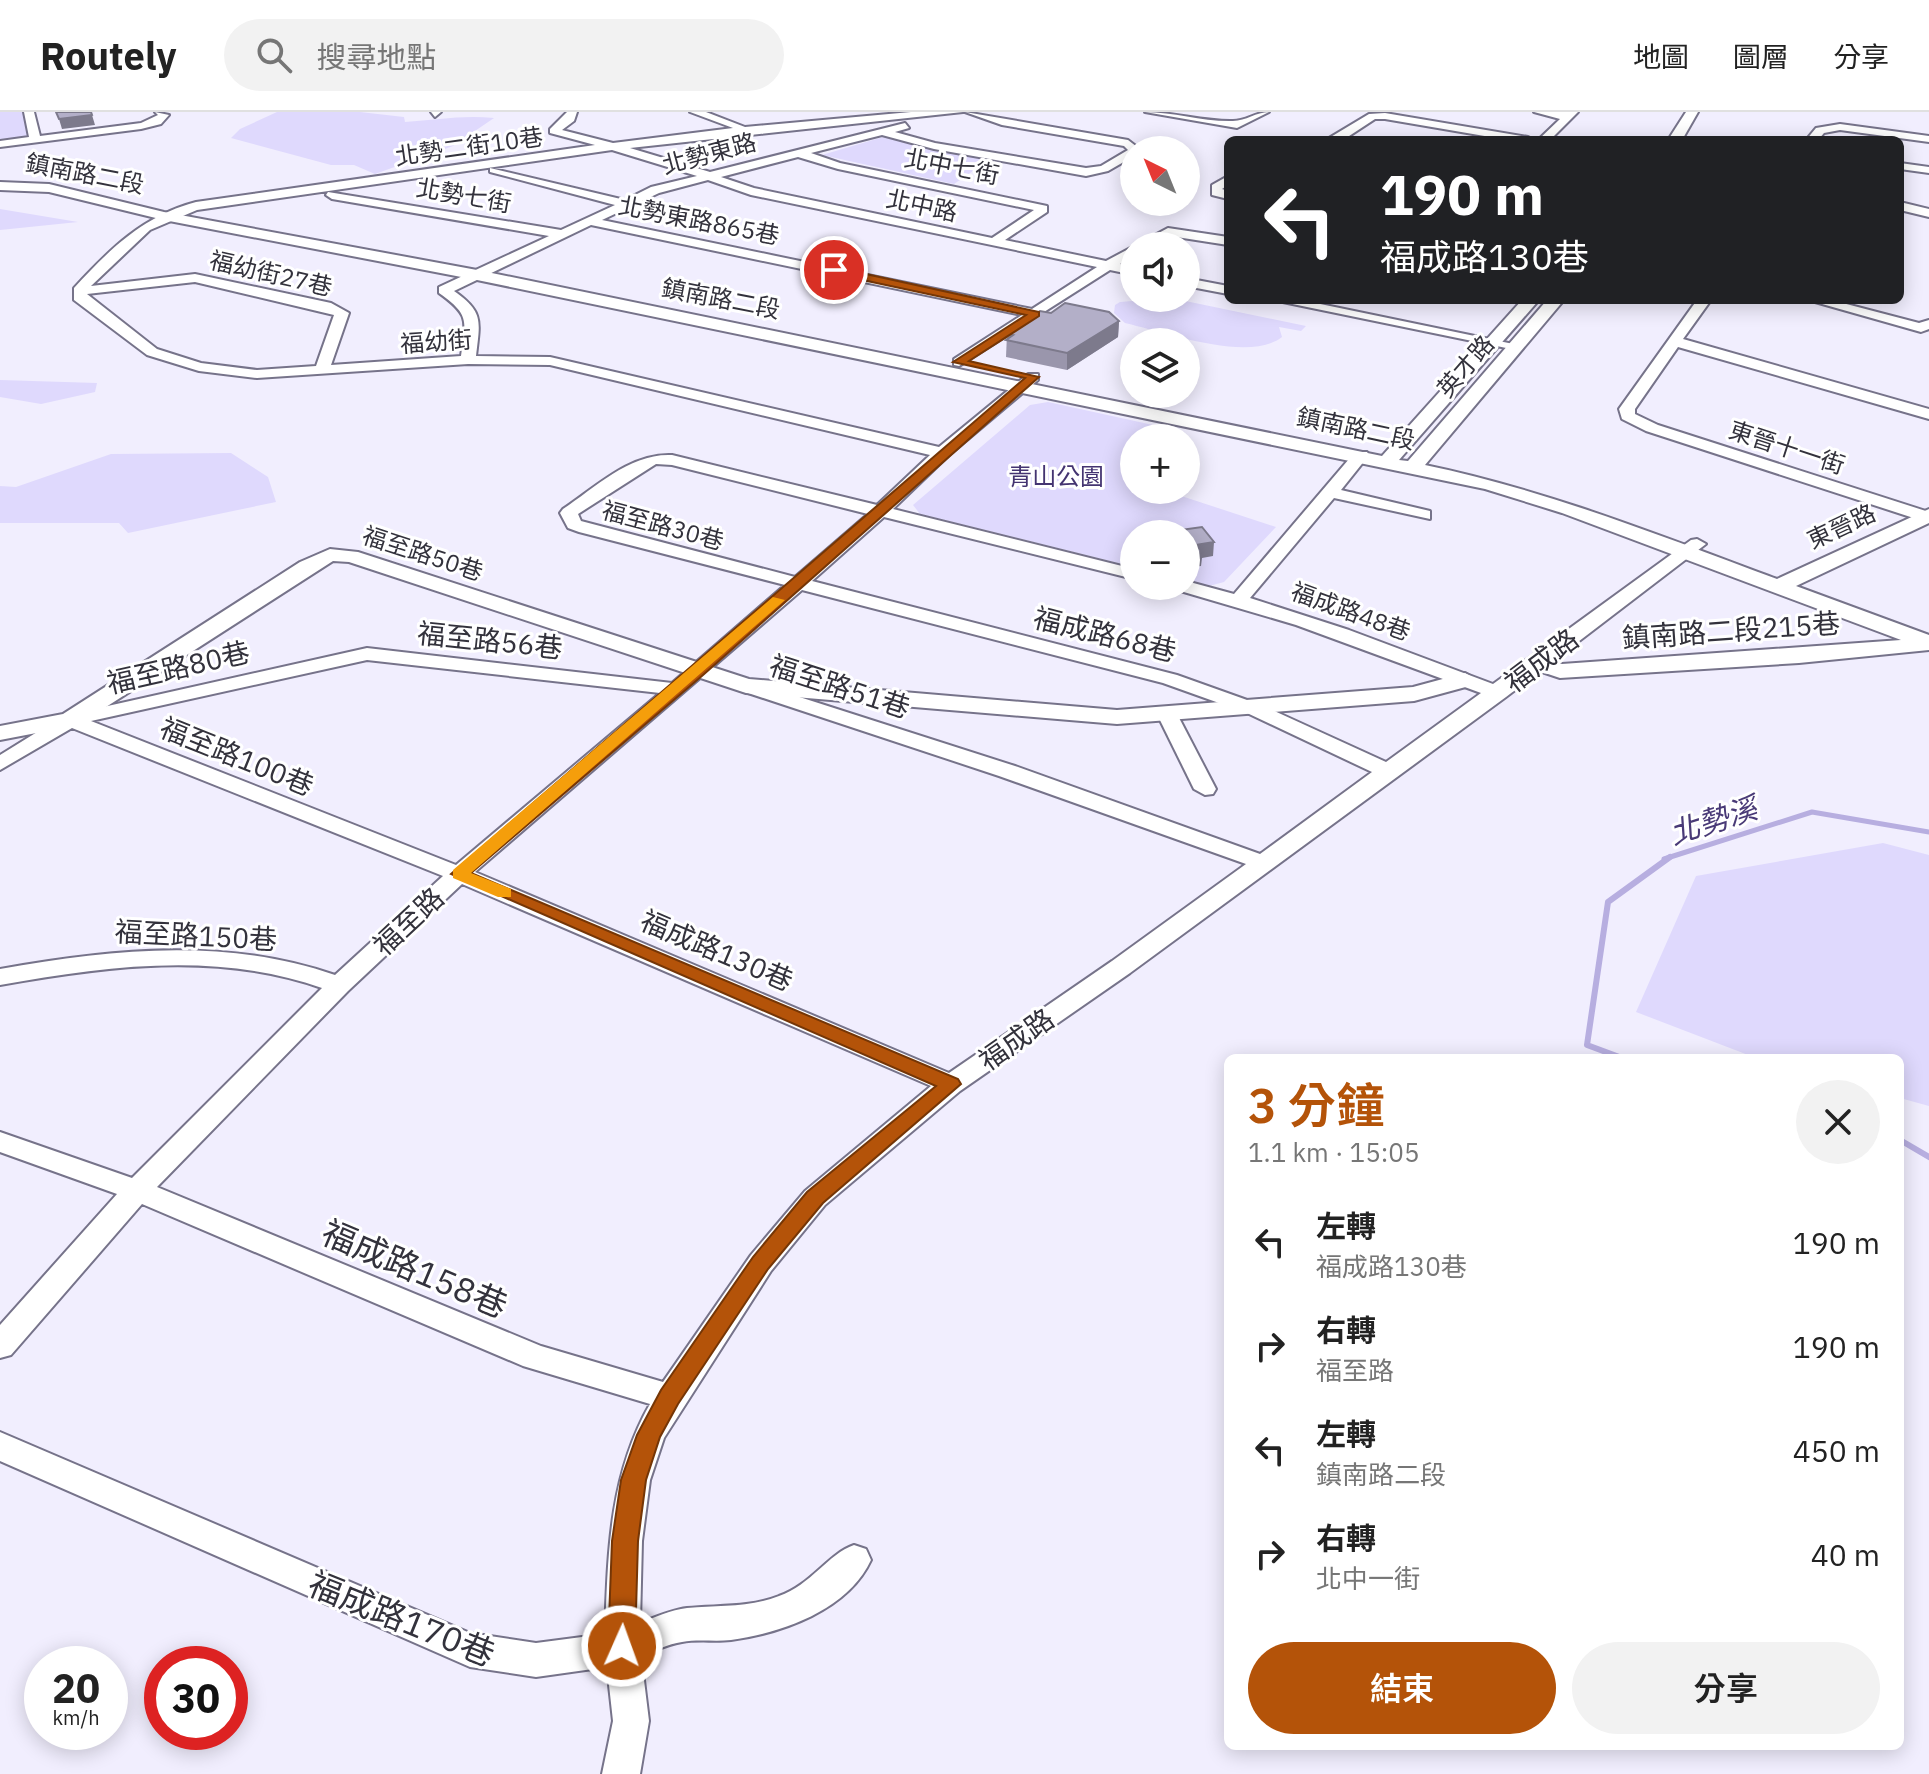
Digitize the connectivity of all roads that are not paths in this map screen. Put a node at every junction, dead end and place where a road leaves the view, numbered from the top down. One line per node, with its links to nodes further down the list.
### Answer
1 (29, 112): 25 (street)
2 (160, 112): 25 (street)
3 (572, 112): 29 (street, 北中路)
4 (695, 112): 15 (street)
5 (828, 112): 14 (street)
6 (958, 112): 14 (street, 北勢二街10巷)
7 (968, 112): 16 (street, 北勢東路); 26 (street)
8 (1150, 112): 9 (street)
9 (1264, 112)
10 (1539, 112): 13 (street)
11 (1692, 112): 20 (street)
12 (1709, 112): 21 (street)
13 (1570, 114): 19 (street)
14 (845, 118): 15 (street, 北勢二街10巷); 16 (street)
15 (747, 129): 23 (street); 29 (street, 北勢二街10巷)
16 (881, 132): 30 (street, 北勢東路); 31 (street)
17 (1338, 136): 18 (street)
18 (1504, 136)
19 (1548, 136)
20 (1677, 136)
21 (1694, 136)
22 (1815, 136): 24 (street)
23 (769, 138)
24 (1929, 139)
25 (35, 140): 27 (street)
26 (1120, 142)
27 (0, 144)
28 (783, 145): 30 (street)
29 (617, 146): 33 (street, 北勢二街10巷); 36 (street, 北中路)
30 (796, 152): 36 (street, 北勢東路); 49 (street, 北中七街)
31 (1120, 159)
32 (436, 161): 33 (street)
33 (475, 166): 39 (street, 北勢二街10巷); 41 (street)
34 (1904, 167): 35 (street)
35 (1929, 170)
36 (704, 175): 41 (street, 北勢東路); 49 (street, 北中路)
37 (0, 183): 43 (street, 鎮南路二段)
38 (1224, 183): 40 (street)
39 (311, 191): 43 (street, 北勢二街10巷); 46 (street, 北勢七街)
40 (1224, 194)
41 (623, 203): 45 (street, 北勢東路)
42 (1904, 207): 44 (street)
43 (170, 213): 53 (street, 鎮南路二段); 56 (street)
44 (1929, 213)
45 (589, 221): 46 (street, 北勢東路); 63 (street, 北勢東路865巷)
46 (562, 234): 53 (street, 北勢東路)
47 (1200, 237): 48 (street)
48 (1224, 240)
49 (994, 242): 51 (street, 北中路)
50 (1120, 258): 51 (street)
51 (1107, 266): 52 (street, 北中路); 63 (street)
52 (1120, 268)
53 (483, 272): 69 (street, 北勢東路); 70 (street, 鎮南路二段); 72 (street, 鎮南路二段)
54 (1200, 285): 55 (street)
55 (1224, 289)
56 (79, 291): 71 (street, 福幼街); 71 (street, 福幼街27巷)
57 (1300, 304): 64 (street)
58 (1384, 304): 64 (street)
59 (1527, 304): 66 (street, 英才路)
60 (1553, 304): 68 (street, 英才路)
61 (1701, 304): 67 (street)
62 (1830, 304): 65 (street)
63 (1036, 314): 70 (street)
64 (1370, 318): 66 (street)
65 (1929, 324)
66 (1493, 342): 68 (street); 76 (street, 英才路)
67 (1677, 342): 73 (street); 81 (street, 東晉十一街)
68 (1516, 346): 77 (street, 英才路)
69 (468, 360): 71 (street, 福幼街); 74 (street, 福幼街)
70 (959, 362): 72 (street, 鎮南路二段)
71 (321, 372)
72 (1028, 381): 74 (street, 福至路); 75 (street, 鎮南路二段); 76 (street, 鎮南路二段)
73 (1929, 414)
74 (942, 453): 79 (street, 福至路)
75 (1361, 455): 76 (street, 鎮南路二段); 78 (street)
76 (1392, 457): 77 (street, 鎮南路二段)
77 (1416, 462): 82 (street, 鎮南路二段)
78 (1330, 492): 80 (street); 87 (street)
79 (879, 513): 83 (street); 85 (street, 福至路); 85 (street, 福至路30巷)
80 (1424, 515)
81 (1928, 517): 84 (street, 東晉路)
82 (1691, 548): 84 (street, 鎮南路二段); 90 (street, 福成路)
83 (1120, 571)
84 (1784, 583): 88 (street, 鎮南路二段); 89 (street, 鎮南路二段)
85 (795, 585): 92 (street, 福至路); 97 (street, 福成路68巷)
86 (1200, 590): 87 (street, 福成路48巷)
87 (1239, 599): 93 (street, 福成路48巷)
88 (1929, 628)
89 (1929, 644): 90 (street, 鎮南路二段215巷)
90 (1538, 663): 96 (street, 福成路)
91 (298, 667): 95 (street, 福至路56巷); 99 (street, 福至路80巷)
92 (698, 671): 94 (street, 福至路50巷); 95 (street, 福至路); 99 (street, 福至路50巷)
93 (1465, 680): 96 (street, 福成路48巷); 97 (street, 福至路51巷)
94 (746, 686): 98 (street, 福至路51巷); 104 (street, 福至路51巷)
95 (676, 689): 105 (street, 福至路)
96 (1499, 693): 102 (street, 福成路)
97 (1254, 709): 98 (street, 福至路51巷); 102 (street, 福成路68巷)
98 (1167, 714): 103 (street)
99 (70, 720): 100 (street); 101 (street); 105 (street, 福至路100巷)
100 (0, 733)
101 (0, 764)
102 (1389, 772): 104 (street, 福成路)
103 (1205, 789)
104 (1261, 862): 108 (street, 福成路)
105 (459, 874): 107 (street, 福至路); 108 (street, 福成路130巷)
106 (0, 977): 107 (street, 福至路150巷)
107 (339, 985): 110 (street, 福至路)
108 (951, 1084): 112 (street, 福成路)
109 (0, 1142): 110 (street, 福成路158巷)
110 (137, 1190): 111 (street, 福至路); 112 (street, 福成路158巷)
111 (0, 1346)
112 (670, 1397): 115 (street, 福成路)
113 (0, 1446): 115 (street, 福成路170巷)
114 (854, 1560): 115 (street, 福成路170巷)
115 (622, 1646): 116 (street, 福成路)
116 (621, 1774)

